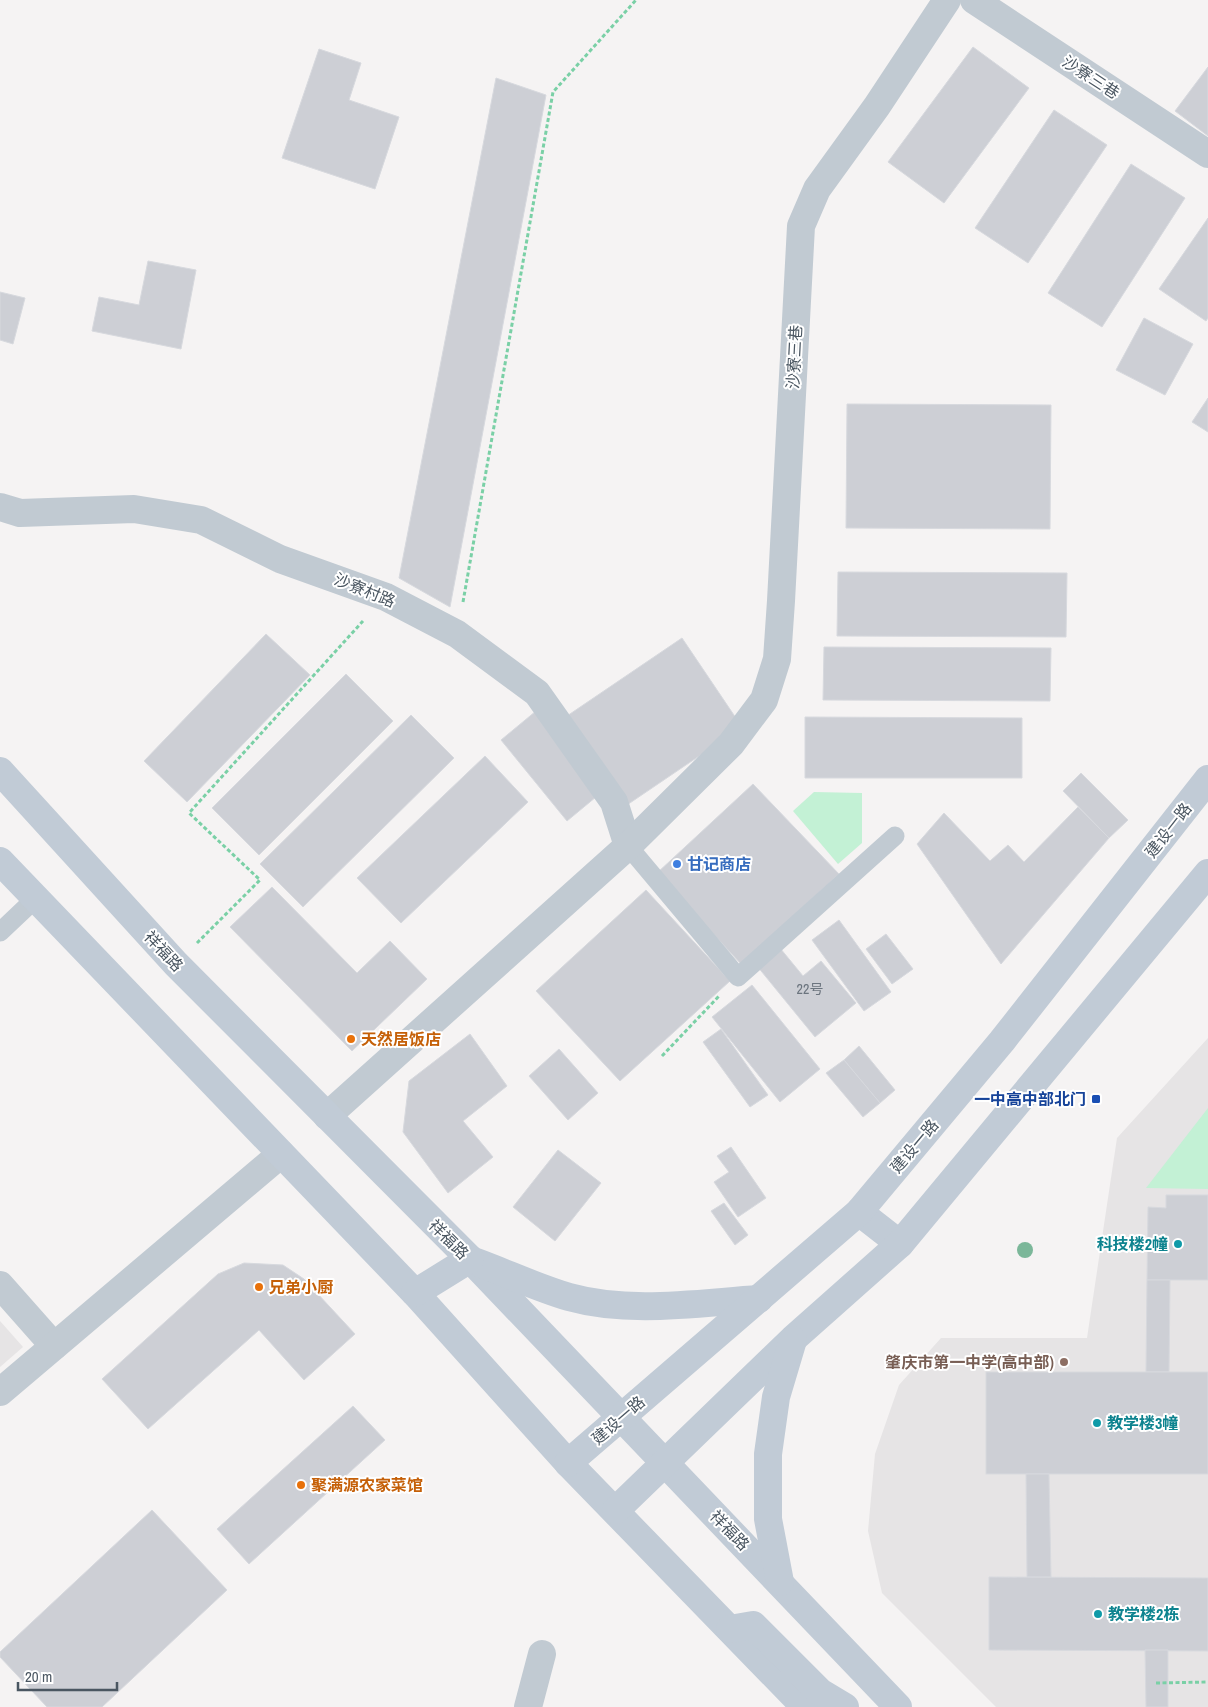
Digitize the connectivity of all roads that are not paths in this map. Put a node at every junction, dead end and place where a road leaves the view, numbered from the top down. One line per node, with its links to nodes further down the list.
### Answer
1 (947, 0): 8 (street, 沙寮三巷)
2 (974, 0): 3 (street, 沙寮三巷)
3 (1208, 154)
4 (0, 507): 8 (street, 沙寮村路)
5 (0, 771): 13 (street, 祥福路)
6 (1208, 779): 15 (street, 建设一路)
7 (895, 836): 8 (lane)
8 (628, 846): 13 (street, 沙寮三巷)
9 (0, 861): 11 (street)
10 (1208, 873): 16 (street)
11 (36, 898): 12 (lane); 14 (street)
12 (0, 932)
13 (327, 1116): 17 (street, 祥福路)
14 (281, 1154): 19 (street); 22 (street)
15 (859, 1212): 16 (street); 20 (street, 建设一路)
16 (900, 1244): 21 (street)
17 (470, 1260): 19 (street); 20 (street); 24 (street, 祥福路)
18 (0, 1285): 22 (street)
19 (415, 1293): 25 (street)
20 (759, 1299): 24 (street, 建设一路)
21 (793, 1339): 26 (street); 28 (street)
22 (54, 1346): 23 (street)
23 (0, 1392)
24 (621, 1417): 25 (street, 建设一路); 26 (street, 祥福路)
25 (568, 1463): 27 (street)
26 (665, 1463): 27 (street); 28 (street, 祥福路)
27 (616, 1510): 29 (street)
28 (780, 1582): 34 (street, 祥福路)
29 (730, 1628): 32 (street); 33 (street)
30 (542, 1654): 31 (street)
31 (528, 1707)
32 (805, 1707)
33 (845, 1707)
34 (898, 1707)

